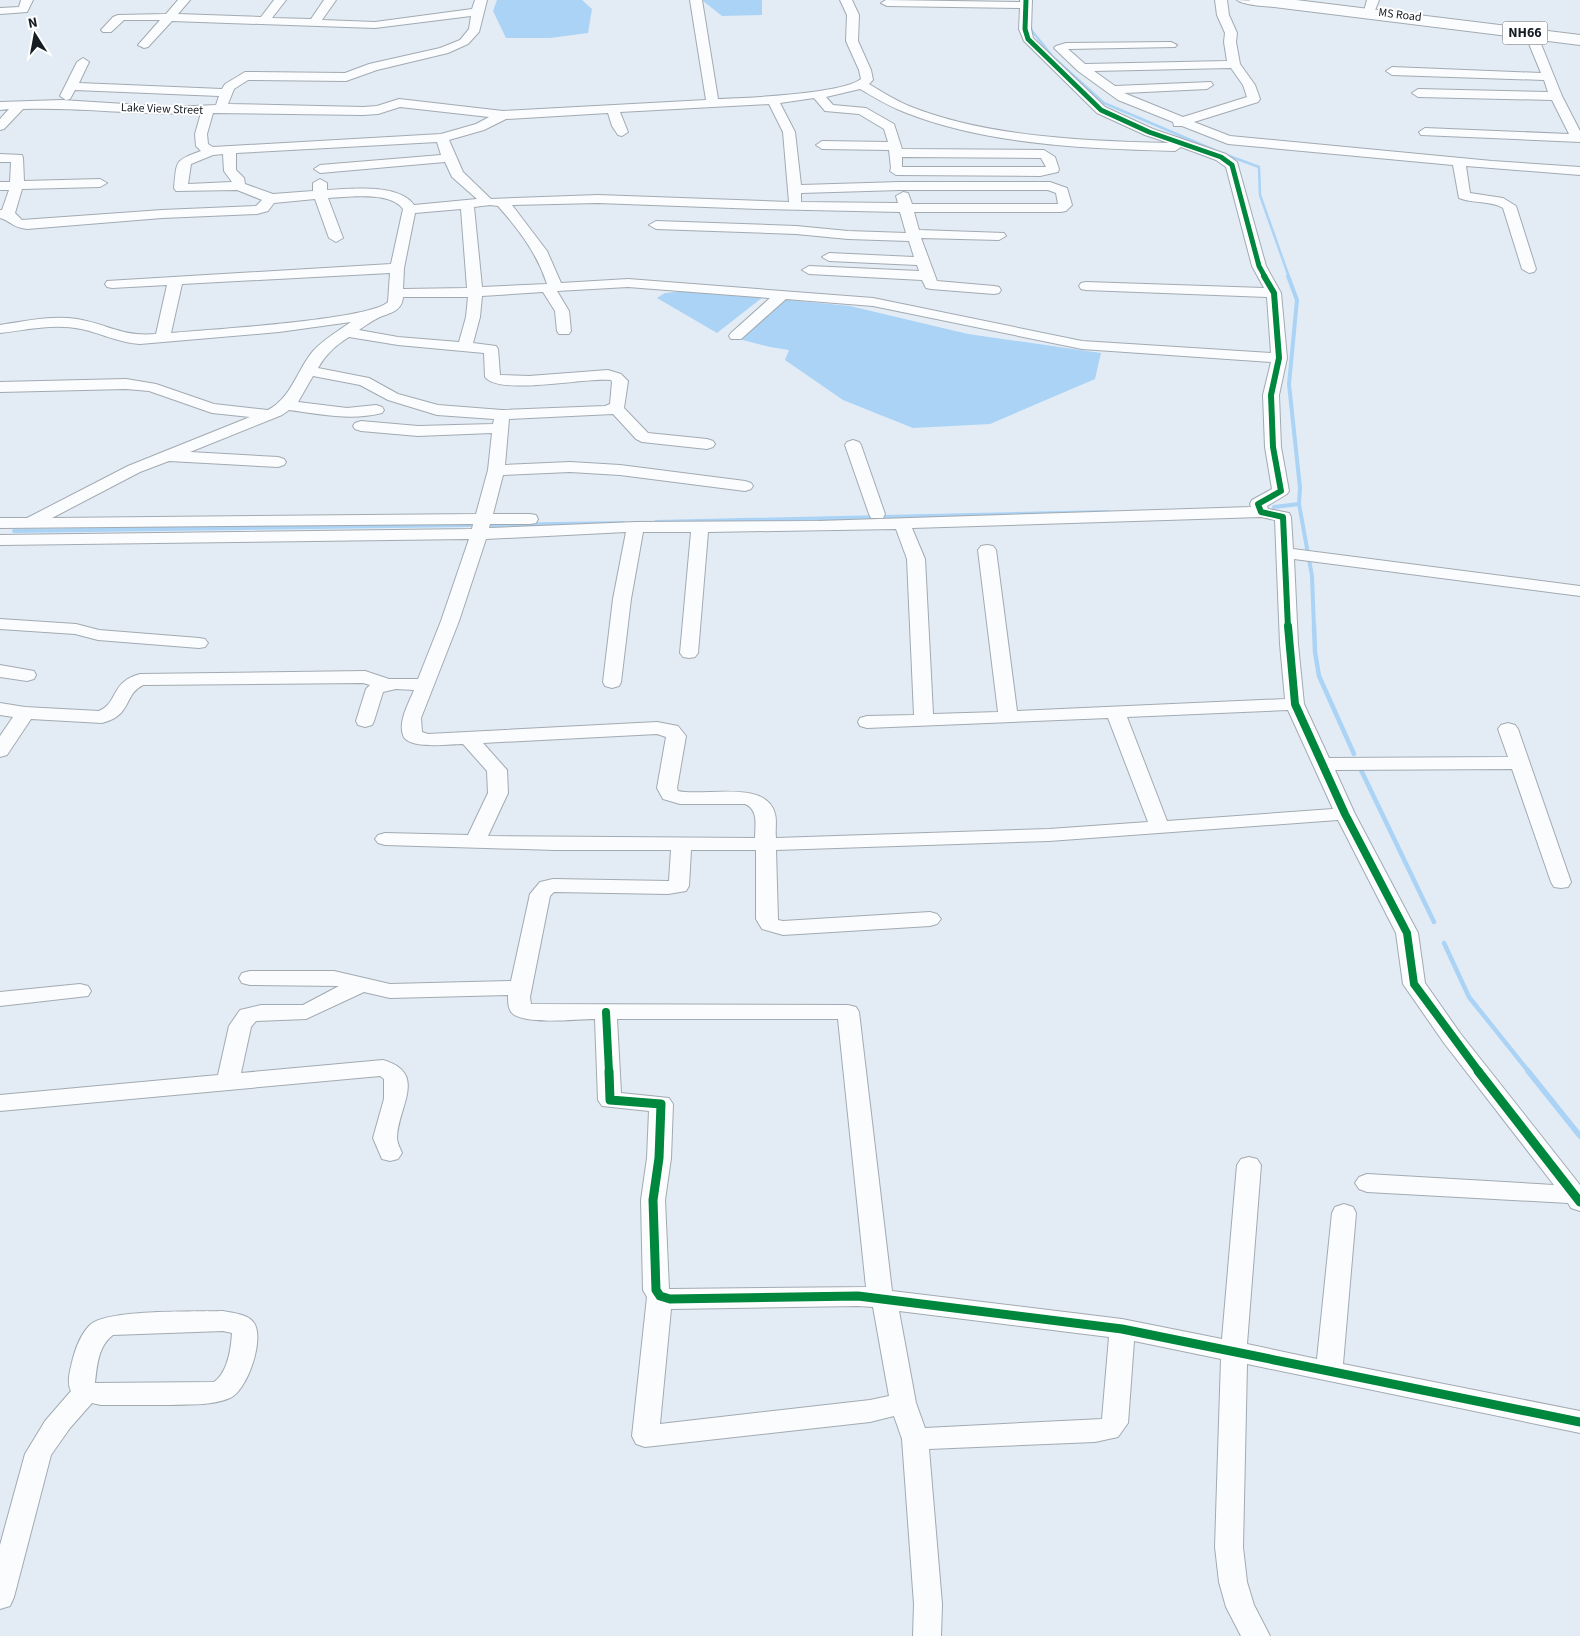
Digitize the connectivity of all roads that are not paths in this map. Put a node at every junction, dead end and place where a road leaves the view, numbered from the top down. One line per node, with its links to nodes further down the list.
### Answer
1 (28, 0): 16 (street)
2 (184, 0): 17 (street)
3 (280, 0): 18 (street)
4 (330, 0): 19 (street)
5 (696, 0): 41 (street)
6 (846, 0): 30 (street)
7 (1221, 0): 26 (street)
8 (1243, 0): 21 (street)
9 (1257, 0): 21 (highway, NH66)
10 (1281, 0): 15 (street, MS Road)
11 (931, 2): 12 (street); 13 (street)
12 (887, 3)
13 (1026, 3): 48 (street)
14 (479, 6): 19 (street); 34 (street, Lake View Street)
15 (1372, 6): 21 (street, MS Road)
16 (0, 11)
17 (170, 17): 18 (street); 20 (street); 23 (street)
18 (264, 21): 19 (street)
19 (314, 23)
20 (107, 30)
21 (1525, 33): 22 (highway, NH66); 29 (street)
22 (1580, 40)
23 (144, 45)
24 (1171, 45): 27 (street)
25 (83, 62): 32 (street)
26 (1234, 64): 27 (street); 46 (street)
27 (1082, 68): 33 (street)
28 (1392, 71): 29 (street)
29 (1548, 77): 37 (street)
30 (861, 85): 36 (street); 54 (street)
31 (1207, 85): 33 (street)
32 (71, 86): 34 (street); 40 (street)
33 (1113, 90): 46 (street)
34 (227, 93): 43 (street, Lake View Street)
35 (1418, 93): 37 (street)
36 (817, 94): 38 (street); 56 (street)
37 (1556, 96): 52 (street)
38 (773, 100): 41 (street); 71 (street)
39 (21, 104): 40 (street, Lake View Street); 42 (street, Lake View Street); 47 (street)
40 (62, 104): 43 (street, Lake View Street)
41 (712, 104): 44 (street)
42 (0, 106)
43 (214, 109): 45 (street); 57 (street)
44 (613, 110): 45 (street); 49 (street)
45 (503, 115): 51 (street)
46 (1182, 122): 48 (street); 62 (street)
47 (0, 126)
48 (1158, 129): 54 (street)
49 (622, 132)
50 (1424, 132): 52 (street)
51 (442, 138): 59 (street); 61 (street)
52 (1579, 138)
53 (822, 145): 56 (street)
54 (1190, 148): 100 (street)
55 (250, 150): 58 (street); 59 (street); 63 (street)
56 (895, 150): 65 (street); 65 (street)
57 (211, 151): 58 (street); 69 (street)
58 (229, 151): 69 (street)
59 (378, 152): 61 (street); 63 (street); 73 (street)
60 (0, 158): 67 (street)
61 (449, 158): 76 (street)
62 (1459, 162): 64 (street); 91 (street)
63 (319, 163): 72 (street)
64 (1580, 171)
65 (896, 172): 70 (street)
66 (100, 183): 67 (street)
67 (17, 185): 68 (street); 82 (street)
68 (0, 186)
69 (238, 186): 74 (street)
70 (900, 186): 71 (street); 80 (street); 80 (street)
71 (794, 189): 79 (street)
72 (320, 195): 73 (street); 74 (street); 87 (street)
73 (392, 196): 81 (street)
74 (273, 199): 82 (street)
75 (641, 201): 77 (street); 79 (street); 83 (street)
76 (485, 202): 77 (street); 78 (street)
77 (502, 202): 96 (street)
78 (467, 205): 81 (street); 99 (street)
79 (796, 206): 80 (street); 84 (street)
80 (908, 208): 85 (street)
81 (410, 210): 90 (street)
82 (3, 215)
83 (656, 225): 84 (street); 88 (street)
84 (796, 230): 85 (street)
85 (913, 236): 86 (street); 89 (street)
86 (999, 236)
87 (336, 238)
88 (664, 243)
89 (921, 261): 92 (street); 92 (street)
90 (397, 268): 93 (street); 98 (street)
91 (1529, 268)
92 (927, 276): 97 (street)
93 (176, 280): 94 (street); 107 (street)
94 (112, 284)
95 (1086, 286): 100 (street)
96 (552, 288): 99 (street); 101 (street); 104 (street)
97 (994, 290)
98 (397, 293): 99 (street); 102 (street)
99 (475, 293): 108 (street)
100 (1274, 293): 109 (street)
101 (783, 294): 106 (street); 109 (street)
102 (372, 315): 105 (street); 107 (street)
103 (0, 329): 107 (street)
104 (564, 331)
105 (345, 332): 108 (street); 110 (street)
106 (736, 336)
107 (162, 338)
108 (465, 346): 113 (street)
109 (1280, 358): 124 (street)
110 (310, 371): 112 (street); 116 (street)
111 (0, 387): 115 (street)
112 (287, 405): 114 (street); 115 (street)
113 (616, 408): 116 (street); 118 (street)
114 (376, 410)
115 (270, 414): 120 (street)
116 (502, 421): 117 (street); 122 (street)
117 (361, 426)
118 (707, 444)
119 (854, 445): 125 (street)
120 (166, 455): 121 (street); 126 (street)
121 (278, 462)
122 (496, 470): 123 (street); 129 (street)
123 (745, 486)
124 (1260, 508): 125 (street); 128 (street); 135 (street)
125 (877, 514): 129 (street)
126 (29, 522): 127 (street); 129 (street); 132 (street)
127 (0, 523)
128 (902, 523): 131 (street); 150 (street)
129 (480, 526): 130 (street); 133 (street); 144 (street)
130 (636, 527): 131 (street); 142 (street)
131 (700, 527): 139 (street)
132 (0, 535)
133 (0, 540)
134 (987, 550): 149 (street)
135 (1284, 554): 136 (street); 145 (street)
136 (1580, 591)
137 (0, 624): 138 (street)
138 (199, 643)
139 (689, 653)
140 (0, 672): 141 (street)
141 (27, 675)
142 (612, 682)
143 (389, 685): 144 (street); 148 (street); 151 (street)
144 (425, 685): 154 (street)
145 (1295, 704): 147 (street); 157 (street)
146 (0, 709): 148 (street)
147 (1115, 712): 149 (street); 159 (street)
148 (25, 713): 155 (street)
149 (1008, 717): 150 (street)
150 (924, 720): 152 (street)
151 (365, 721)
152 (867, 722)
153 (1508, 729): 156 (street)
154 (466, 737): 161 (street); 163 (street)
155 (0, 751)
156 (1521, 763): 157 (street); 164 (street)
157 (1322, 764): 158 (street)
158 (1345, 814): 159 (street); 177 (street)
159 (1160, 827): 163 (street)
160 (385, 839): 161 (street)
161 (475, 842): 162 (street)
162 (681, 844): 163 (street); 168 (street)
163 (766, 844): 165 (street)
164 (1561, 882)
165 (930, 919)
166 (250, 978): 167 (street)
167 (360, 985): 168 (street); 172 (street)
168 (521, 988): 171 (street)
169 (80, 991): 170 (street)
170 (0, 999)
171 (606, 1012): 179 (street); 180 (street)
172 (227, 1083): 173 (street); 174 (street)
173 (0, 1103)
174 (390, 1153)
175 (1249, 1164): 182 (street)
176 (1368, 1183): 177 (street)
177 (1578, 1199)
178 (1344, 1213): 183 (street)
179 (660, 1296): 180 (street); 185 (street)
180 (882, 1299): 181 (street); 185 (street)
181 (1122, 1329): 182 (street); 187 (street)
182 (1234, 1351): 183 (street); 190 (street)
183 (1329, 1372): 186 (street)
184 (88, 1392): 184 (street); 188 (street)
185 (903, 1402): 187 (street)
186 (1580, 1422)
187 (915, 1439): 189 (street)
188 (0, 1597)
189 (927, 1636)
190 (1256, 1636)

